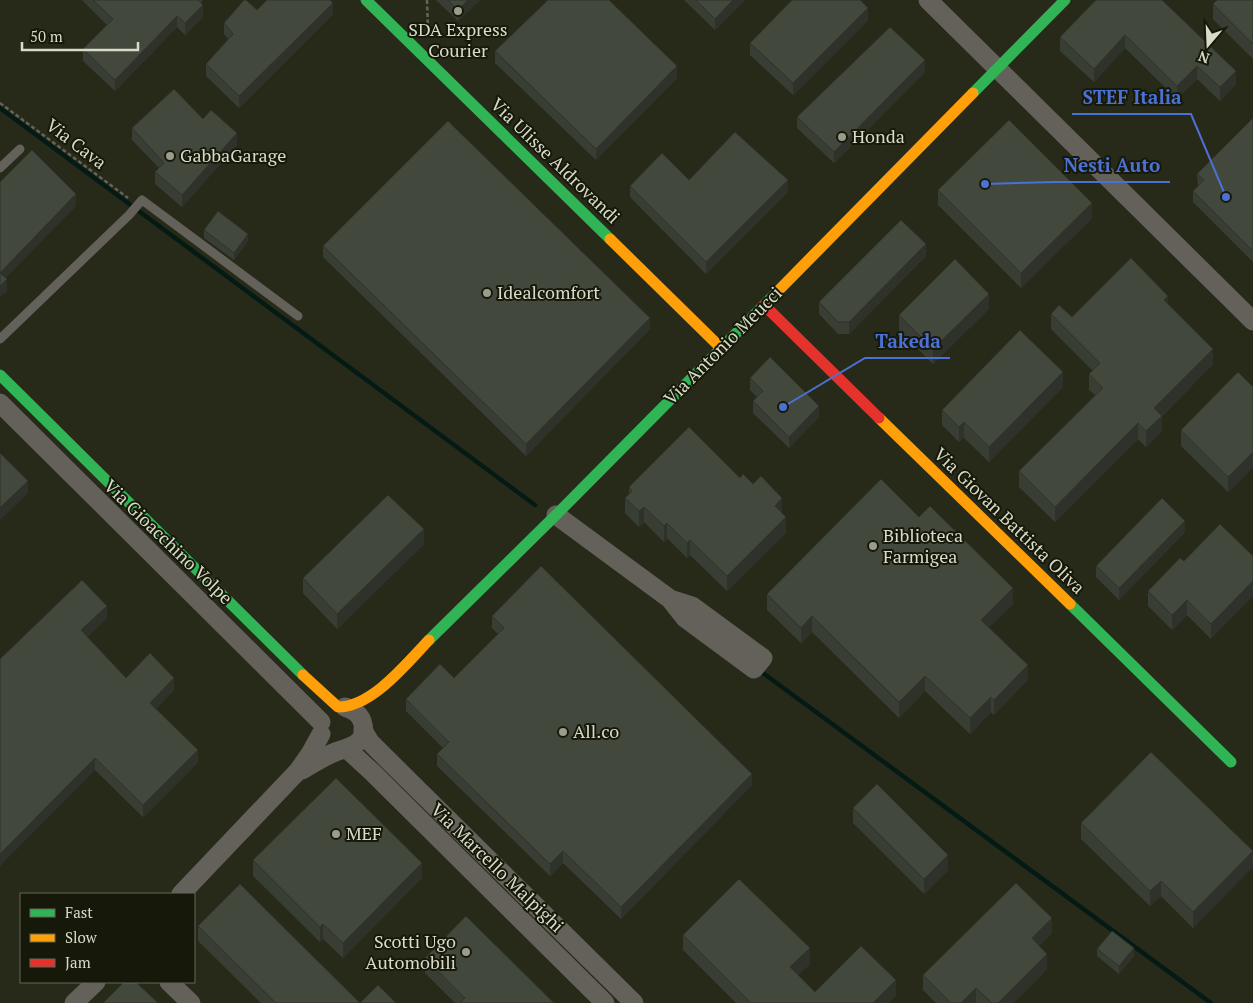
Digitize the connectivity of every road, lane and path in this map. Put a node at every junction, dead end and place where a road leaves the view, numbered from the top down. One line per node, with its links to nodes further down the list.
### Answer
1 (366, 0): 15 (street, Via Ulisse Aldrovandi)
2 (427, 0): 5 (path)
3 (928, 0): 6 (street)
4 (1065, 0): 6 (street, Via Antonio Meucci)
5 (428, 33)
6 (998, 68): 11 (street, Via Antonio Meucci); 13 (street)
7 (0, 103): 10 (path, Via Cava)
8 (20, 149): 9 (lane)
9 (0, 168)
10 (138, 205): 12 (lane); 14 (lane)
11 (764, 305): 15 (street, Via Antonio Meucci); 25 (street, Via Giovan Battista Oliva)
12 (298, 316)
13 (1253, 321)
14 (0, 339)
15 (721, 348): 18 (street, Via Antonio Meucci)
16 (0, 375): 21 (street, Via Gioacchino Volpe)
17 (0, 402): 22 (street, Via Gioacchino Volpe)
18 (556, 515): 19 (street); 20 (street, Via Antonio Meucci)
19 (670, 599): 19 (street)
20 (379, 690): 21 (street, Via Antonio Meucci); 23 (street, Via Antonio Meucci)
21 (342, 707): 22 (street, Via Antonio Meucci); 23 (street)
22 (321, 728): 24 (street); 26 (street, Via Antonio Meucci)
23 (363, 728): 24 (street, Via Antonio Meucci); 33 (street, Via Marcello Malpighi)
24 (344, 749): 26 (street, Via Antonio Meucci); 32 (street, Via Marcello Malpighi)
25 (1231, 762)
26 (298, 771): 27 (street, Via Antonio Meucci)
27 (182, 893)
28 (95, 983): 30 (street)
29 (170, 983): 31 (street)
30 (74, 1003)
31 (191, 1003)
32 (605, 1003)
33 (634, 1003)

